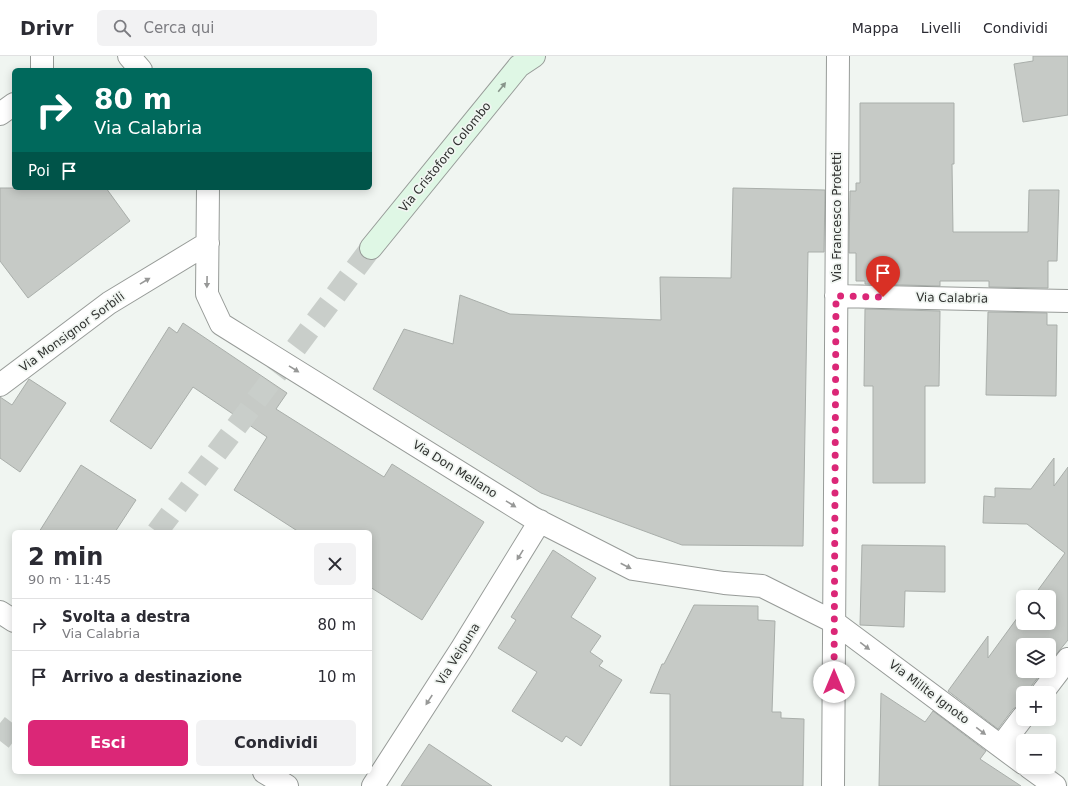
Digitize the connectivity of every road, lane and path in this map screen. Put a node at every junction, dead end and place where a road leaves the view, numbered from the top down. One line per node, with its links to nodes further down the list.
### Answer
1 (42, 56): 5 (street)
2 (129, 56): 6 (street)
3 (838, 56): 12 (street, Via Francesco Protetti)
4 (524, 59): 11 (main road, Via Cristoforo Colombo, one-way to 4)
5 (42, 68)
6 (139, 68)
7 (12, 105): 8 (street)
8 (0, 114)
9 (208, 190): 10 (street, Via Don Mellano)
10 (208, 244): 14 (street, Via Monsignor Sorbili, one-way to 10); 15 (street, Via Don Mellano, one-way to 15)
11 (371, 248)
12 (836, 296): 13 (street, Via Calabria); 18 (street, Via Francesco Protetti)
13 (1068, 301)
14 (0, 385)
15 (540, 522): 18 (street, Via Don Mellano, one-way to 18); 27 (street, Via Veipuna, one-way to 27)
16 (0, 612): 17 (street)
17 (12, 620)
18 (834, 622): 22 (street, Via Milite Ignoto, one-way to 22); 28 (street, Via Francesco Protetti)
19 (1068, 659): 20 (street)
20 (1047, 686)
21 (1016, 726): 22 (street)
22 (1001, 746): 23 (street, Via Milite Ignoto)
23 (1016, 758)
24 (267, 774): 26 (street)
25 (1038, 774): 29 (street)
26 (287, 786)
27 (373, 786)
28 (833, 786)
29 (1054, 786)

